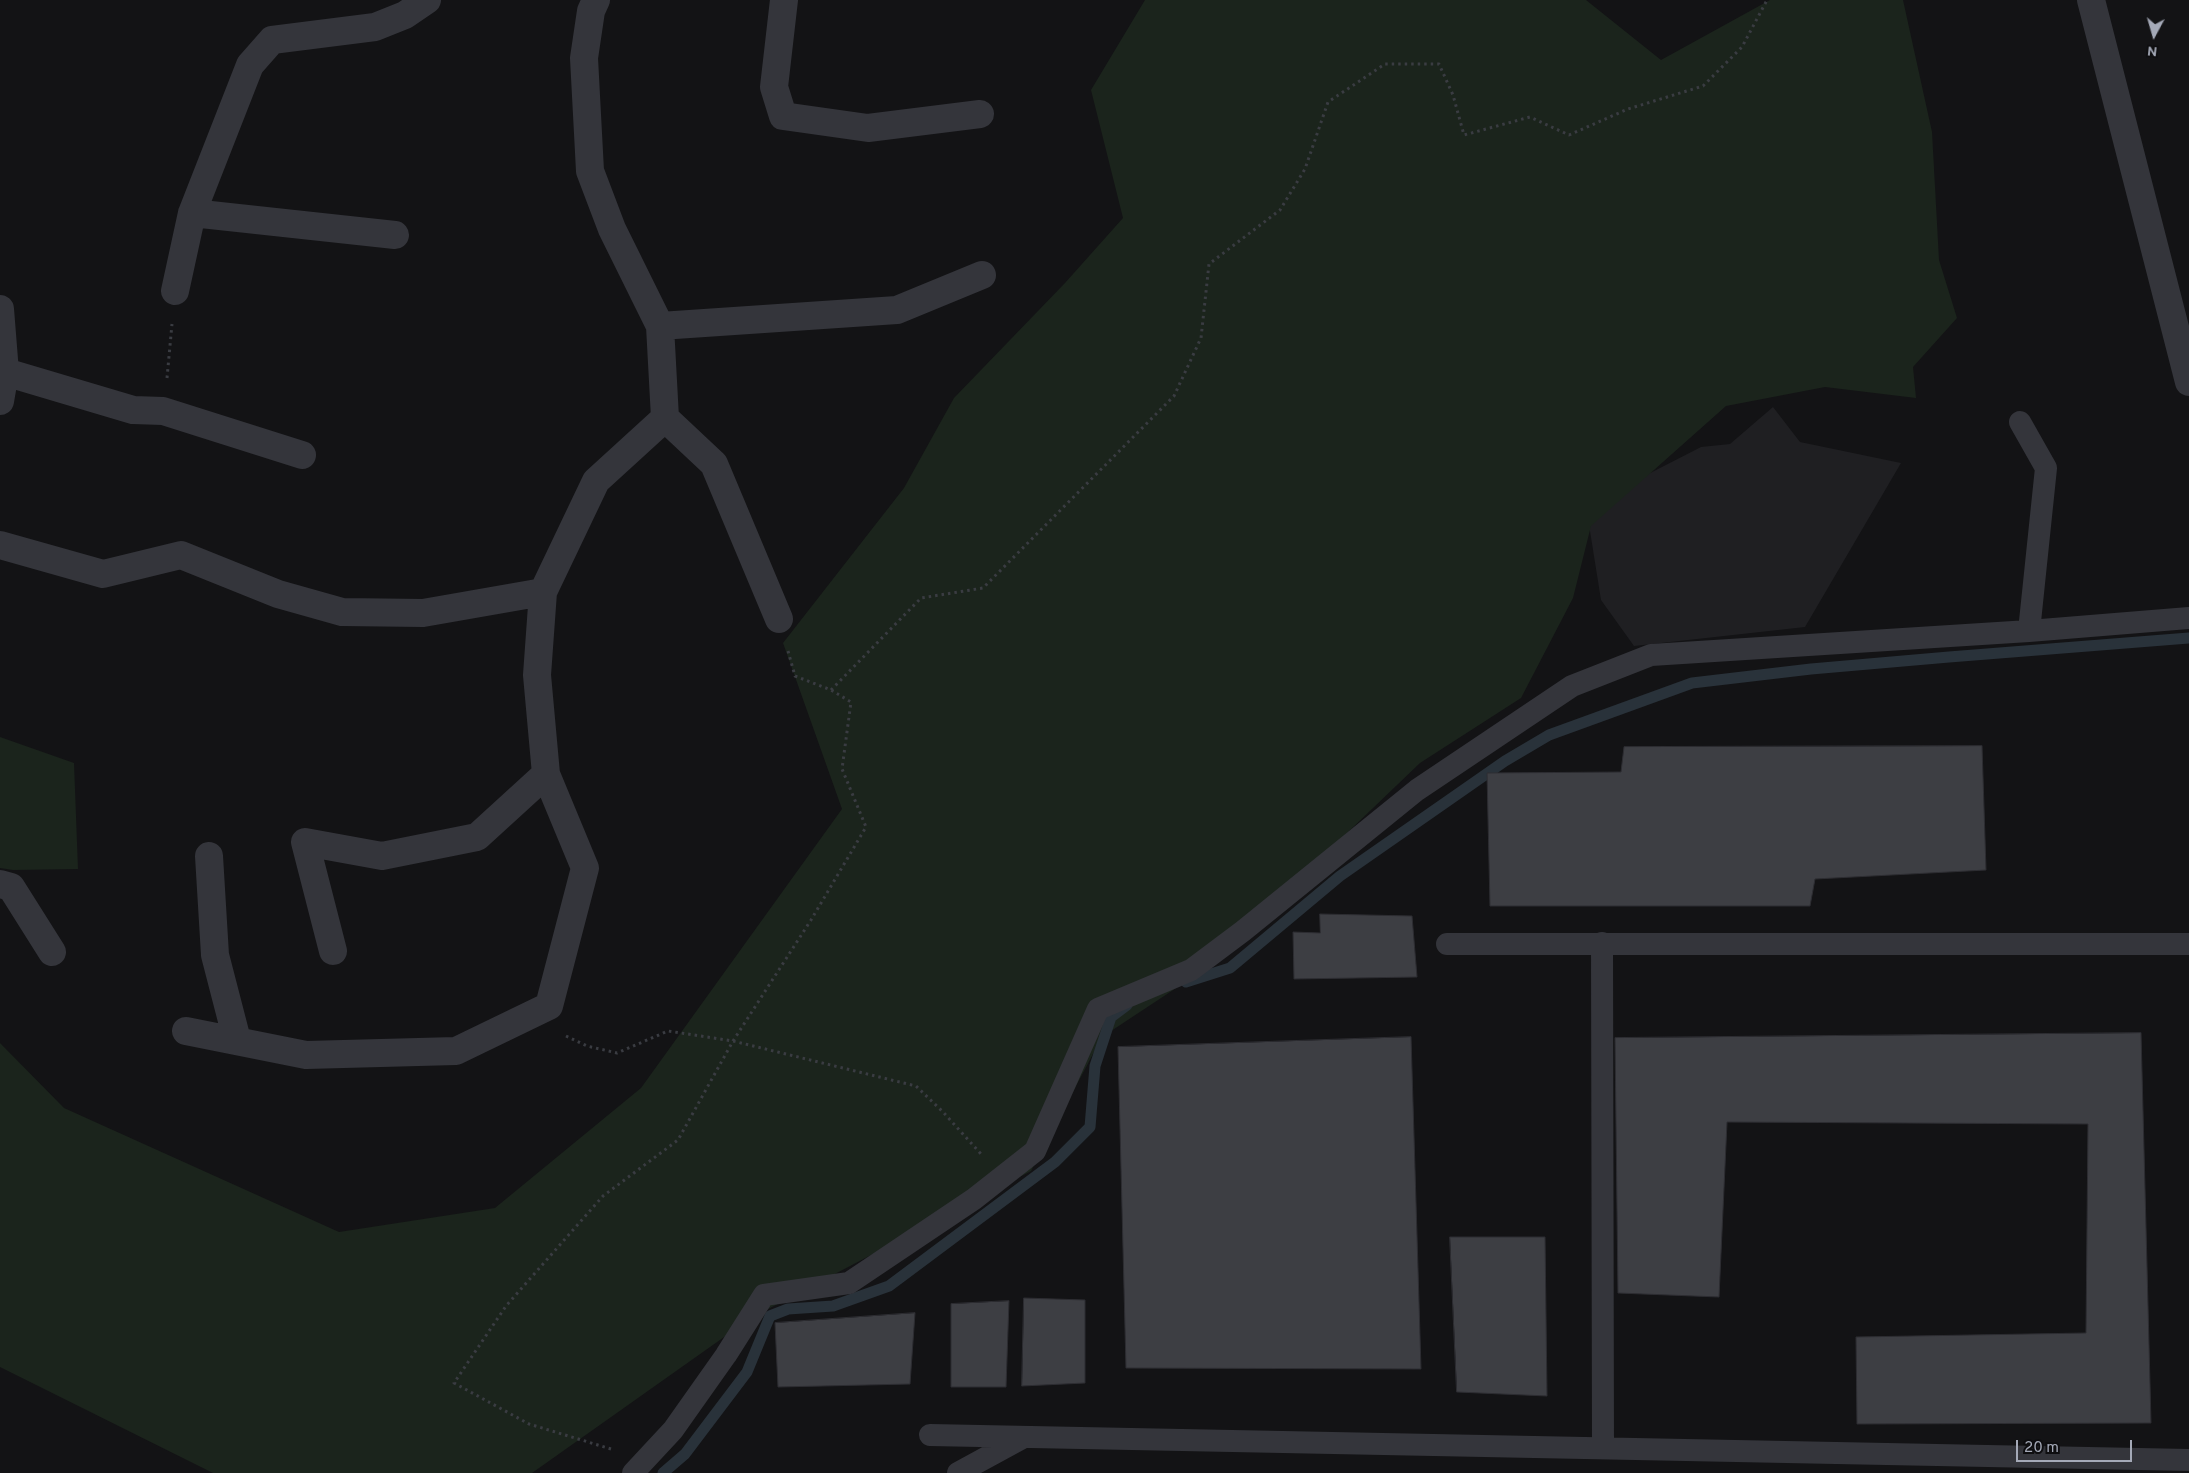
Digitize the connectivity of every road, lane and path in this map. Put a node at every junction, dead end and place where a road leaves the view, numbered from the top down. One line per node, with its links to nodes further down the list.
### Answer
1 (427, 0): 7 (street)
2 (596, 0): 13 (street)
3 (784, 0): 6 (street)
4 (1767, 0): 26 (path)
5 (2091, 0): 12 (street)
6 (980, 114)
7 (192, 213): 8 (street); 10 (street)
8 (395, 235)
9 (982, 275): 13 (street)
10 (176, 291): 17 (path)
11 (0, 309): 14 (street)
12 (2180, 310): 15 (street)
13 (660, 326): 18 (street)
14 (5, 372): 16 (street); 17 (street)
15 (2189, 382)
16 (0, 401)
17 (164, 411): 20 (street)
18 (665, 418): 22 (street); 24 (street)
19 (2020, 422): 25 (lane)
20 (302, 455)
21 (0, 545): 22 (street)
22 (544, 592): 27 (street)
23 (2189, 618): 25 (lane)
24 (779, 619): 26 (path)
25 (2029, 631): 39 (lane)
26 (831, 690): 38 (path)
27 (546, 774): 34 (street); 35 (street)
28 (210, 856): 37 (street)
29 (0, 884): 33 (street)
30 (1602, 943): 31 (lane); 32 (lane); 42 (lane)
31 (1446, 944)
32 (2189, 944)
33 (52, 952)
34 (334, 952)
35 (528, 1016): 37 (street); 38 (path)
36 (186, 1031): 37 (street)
37 (237, 1040)
38 (733, 1041): 39 (path); 44 (path)
39 (1002, 1177): 44 (lane)
40 (930, 1435): 41 (lane)
41 (1024, 1436): 42 (lane); 45 (lane)
42 (1603, 1448): 43 (lane)
43 (2189, 1460)
44 (639, 1467)
45 (958, 1473)

